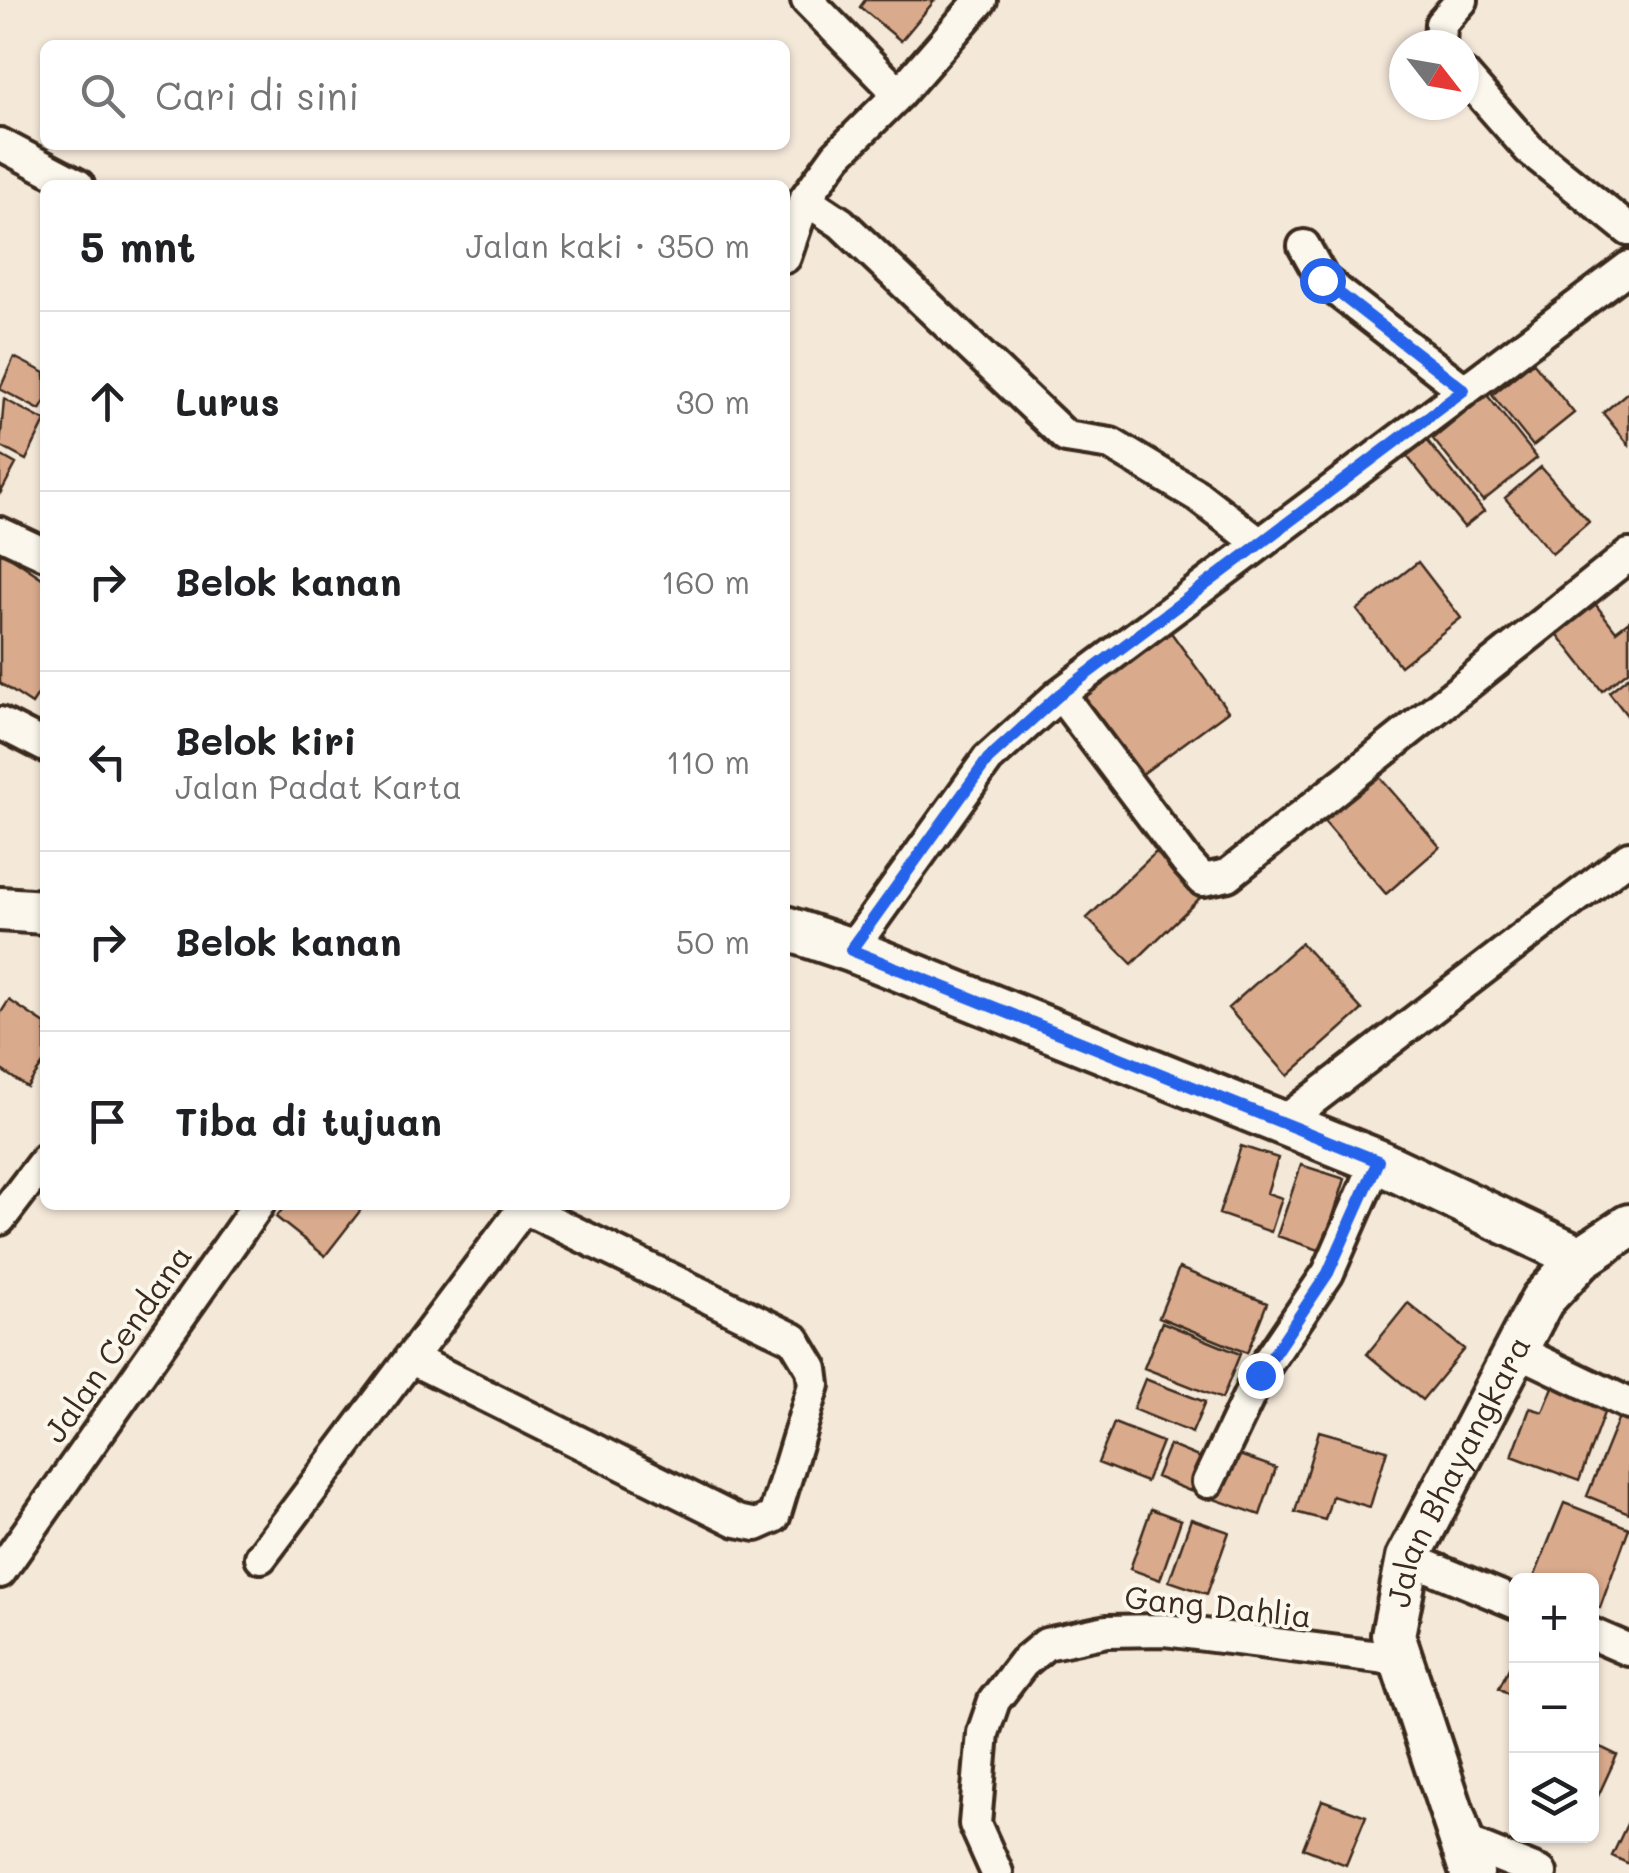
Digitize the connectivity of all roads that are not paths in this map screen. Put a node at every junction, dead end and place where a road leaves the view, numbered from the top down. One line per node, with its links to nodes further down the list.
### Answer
1 (807, 0): 6 (street)
2 (980, 0): 6 (street)
3 (1462, 0): 4 (street)
4 (1441, 30)
5 (1479, 92): 10 (street)
6 (899, 94): 9 (street)
7 (0, 144): 8 (street)
8 (68, 180)
9 (806, 199): 11 (street); 16 (street)
10 (1629, 230)
11 (790, 243)
12 (1304, 246): 14 (street)
13 (1629, 266): 14 (street)
14 (1464, 390): 16 (street)
15 (0, 533): 17 (street)
16 (1260, 544): 19 (street)
17 (40, 552)
18 (1629, 555): 19 (street)
19 (1060, 694): 26 (street)
20 (0, 723): 21 (street)
21 (40, 743)
22 (1629, 858): 27 (street)
23 (0, 908): 24 (street)
24 (40, 912)
25 (790, 930): 26 (street)
26 (851, 950): 27 (street)
27 (1282, 1123): 28 (street)
28 (1378, 1161): 35 (street); 39 (street)
29 (40, 1167): 33 (street)
30 (254, 1210): 42 (street, Jalan Cendana)
31 (518, 1210): 37 (street)
32 (526, 1210): 37 (street)
33 (0, 1219)
34 (1629, 1226): 35 (street, Jalan Bhayangkara)
35 (1581, 1258): 36 (street, Jalan Bhayangkara)
36 (1514, 1349): 38 (street); 41 (street, Jalan Bhayangkara)
37 (410, 1358): 40 (street)
38 (1629, 1404)
39 (1208, 1482)
40 (262, 1557)
41 (1408, 1558): 43 (street); 46 (street, Jalan Bhayangkara)
42 (0, 1572)
43 (1509, 1600)
44 (1599, 1637): 45 (street)
45 (1629, 1650)
46 (1402, 1660): 47 (street, Jalan Bhayangkara); 48 (street, Gang Dahlia)
47 (1468, 1858): 49 (street)
48 (997, 1873)
49 (1541, 1873)

